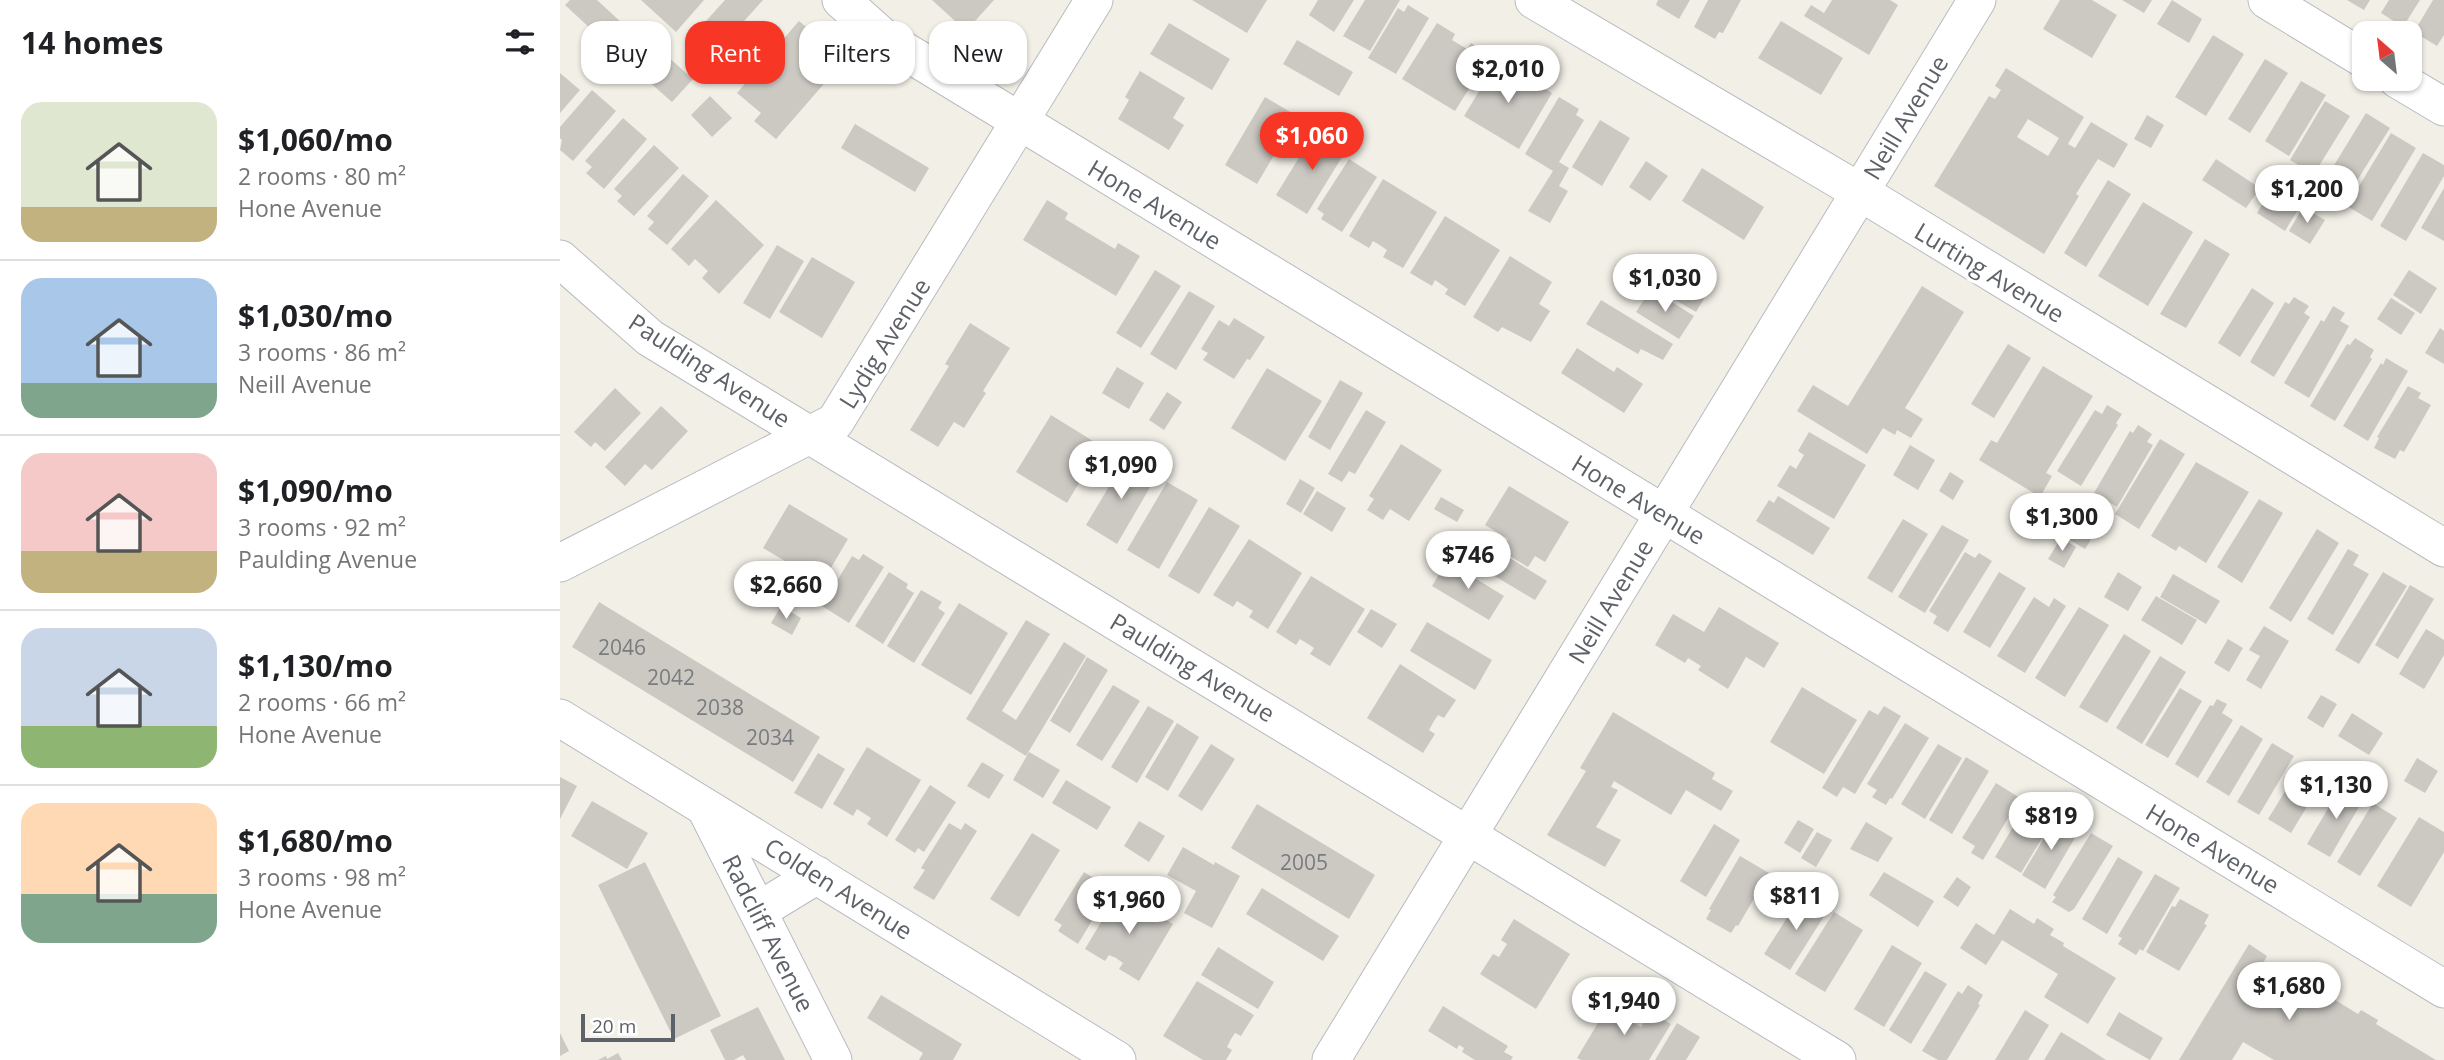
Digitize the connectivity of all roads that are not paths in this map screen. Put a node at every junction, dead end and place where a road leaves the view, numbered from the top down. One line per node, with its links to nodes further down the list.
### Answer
1 (841, 0): 9 (street, Hone Avenue)
2 (1094, 0): 9 (street, Lydig Avenue)
3 (1534, 0): 10 (street, Lurting Avenue)
4 (1977, 0): 10 (street, Neill Avenue)
5 (2267, 0): 6 (street)
6 (2352, 52)
7 (2417, 91): 8 (street)
8 (2444, 107)
9 (1021, 122): 12 (street, Lydig Avenue); 13 (street, Hone Avenue)
10 (1860, 192): 13 (street, Neill Avenue); 14 (street, Lurting Avenue)
11 (560, 259): 12 (street, Paulding Avenue)
12 (810, 434): 15 (street, Lydig Avenue); 18 (street, Paulding Avenue)
13 (1664, 513): 18 (street, Neill Avenue); 21 (street, Hone Avenue)
14 (2444, 548)
15 (560, 563)
16 (560, 718): 17 (street, Colden Avenue)
17 (705, 806): 19 (street, Colden Avenue); 20 (street, Radcliff Avenue)
18 (1468, 835): 24 (street, Neill Avenue); 25 (street, Paulding Avenue)
19 (817, 875): 20 (street); 23 (street, Colden Avenue)
20 (758, 911): 22 (street, Radcliff Avenue)
21 (2444, 989)
22 (833, 1060)
23 (1117, 1060)
24 (1331, 1060)
25 (1837, 1060)

